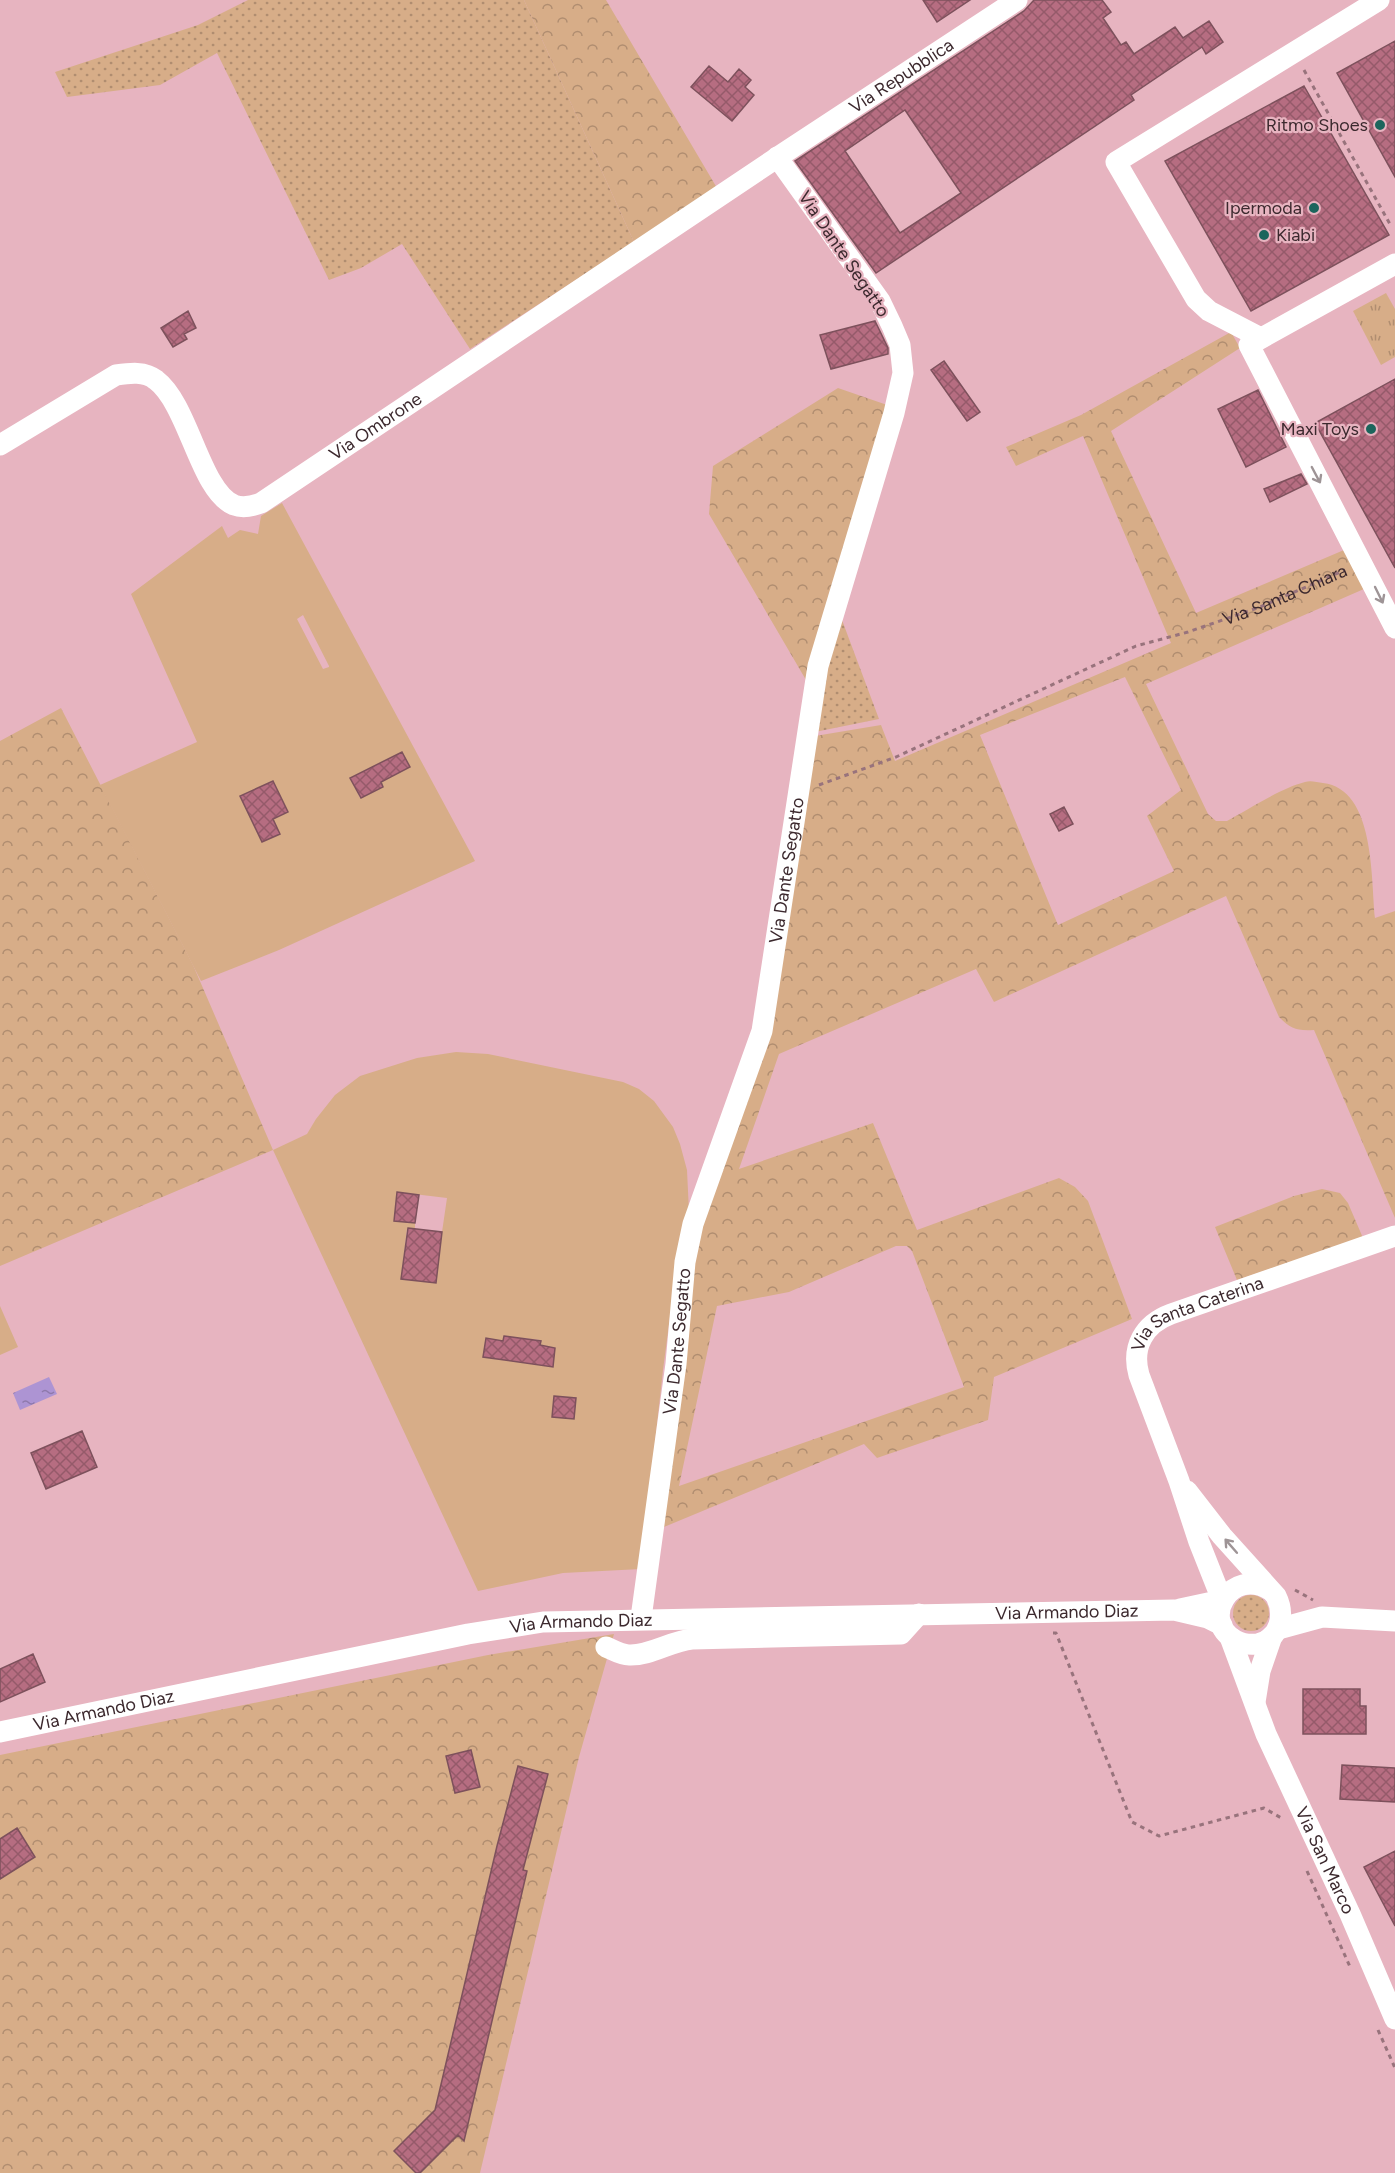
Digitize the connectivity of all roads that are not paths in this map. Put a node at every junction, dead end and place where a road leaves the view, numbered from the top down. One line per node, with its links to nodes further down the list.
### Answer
1 (1017, 0): 3 (street, Via Repubblica)
2 (1379, 0): 5 (street)
3 (781, 155): 6 (street, Via Ombrone); 15 (street, Via Dante Segatto)
4 (1395, 264): 5 (street)
5 (1261, 338): 7 (street, Via Santa Chiara, one-way to 7)
6 (0, 445)
7 (1395, 628)
8 (1395, 1236): 9 (street, Via Santa Caterina)
9 (1179, 1481): 10 (street, Via Santa Caterina, one-way to 9); 11 (street, Via Santa Caterina)
10 (1278, 1590): 11 (street, Via Armando Diaz); 12 (street, Via Armando Diaz); 18 (street)
11 (1222, 1600): 13 (street, Via Armando Diaz); 17 (street)
12 (1320, 1609): 16 (street, Via Armando Diaz); 18 (street, Via Armando Diaz)
13 (1174, 1610): 14 (street, Via Armando Diaz); 17 (street, Via Armando Diaz)
14 (919, 1614): 15 (street, Via Armando Diaz); 19 (street)
15 (641, 1618): 21 (street, Via Armando Diaz)
16 (1395, 1622)
17 (1226, 1631): 18 (street, Via Armando Diaz); 20 (street, Via San Marco)
18 (1275, 1632): 20 (street, Via San Marco)
19 (606, 1647)
20 (1255, 1702): 22 (street, Via San Marco)
21 (0, 1732)
22 (1385, 2022)

